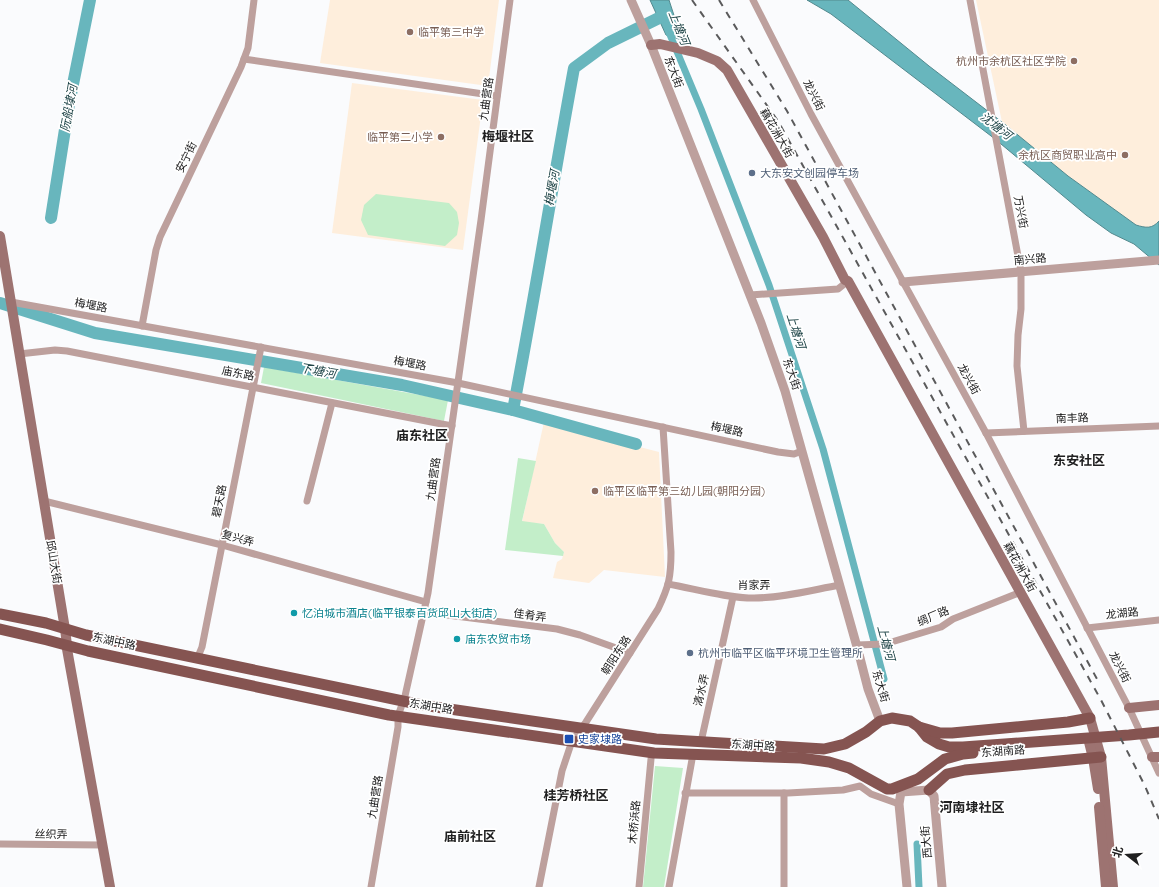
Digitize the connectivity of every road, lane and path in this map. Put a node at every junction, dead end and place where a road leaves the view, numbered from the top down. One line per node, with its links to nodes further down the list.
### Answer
1 (254, 0): 7 (street, 安宁街)
2 (510, 0): 8 (street, 九曲营路)
3 (753, 0): 13 (street, 龙兴街)
4 (970, 0): 11 (street, 万兴街)
5 (631, 1): 6 (street, 东大街)
6 (654, 44): 12 (main road, 藕花洲大街); 14 (street, 东大街)
7 (244, 59): 8 (street); 16 (street, 安宁街)
8 (498, 96): 19 (street, 九曲营路)
9 (0, 236): 15 (main road, 邱山大街)
10 (1159, 260): 11 (street, 南兴路)
11 (1021, 272): 13 (street, 南兴路); 25 (street, 万兴街)
12 (846, 282): 14 (street); 33 (main road, 藕花洲大街); 50 (main road, 藕花洲大街)
13 (903, 282): 26 (street, 龙兴街)
14 (750, 295): 27 (street, 东大街)
15 (11, 303): 16 (street, 梅堰路); 18 (main road, 邱山大街)
16 (142, 326): 17 (street, 梅堰路)
17 (260, 347): 19 (street, 梅堰路); 20 (street, 碧天路)
18 (19, 354): 20 (street, 庙东路); 29 (main road, 邱山大街)
19 (458, 383): 22 (street, 九曲营路); 24 (street, 梅堰路)
20 (253, 384): 21 (street, 庙东路); 30 (street, 碧天路)
21 (332, 403): 22 (street, 庙东路); 28 (street)
22 (452, 425): 35 (street, 九曲营路)
23 (1159, 426): 25 (street, 南丰路)
24 (663, 427): 27 (street, 梅堰路); 31 (street, 朝阳东路)
25 (1024, 431): 26 (street, 南丰路)
26 (986, 432): 39 (street, 龙兴街)
27 (802, 451): 32 (street, 东大街)
28 (307, 500)
29 (44, 501): 30 (street, 复兴弄); 41 (main road, 邱山大街)
30 (222, 545): 35 (street, 复兴弄); 45 (street, 碧天路)
31 (668, 584): 34 (street, 肖家弄); 44 (street, 朝阳东路)
32 (840, 585): 34 (street, 肖家弄); 42 (street, 东大街)
33 (1016, 594): 42 (street, 绸厂路); 50 (main road, 藕花洲大街)
34 (734, 597): 57 (street, 清水弄)
35 (426, 602): 36 (street, 九曲营路)
36 (424, 612): 44 (street, 佳肴弄); 46 (street, 九曲营路)
37 (0, 614): 41 (main road, 东湖中路)
38 (1159, 620): 39 (street, 龙湖路)
39 (1087, 628): 48 (street, 龙兴街)
40 (0, 629): 43 (main road, 东湖中路)
41 (65, 629): 43 (main road, 邱山大街); 45 (main road, 东湖中路)
42 (857, 645): 51 (street, 东大街)
43 (68, 651): 49 (main road, 东湖中路); 71 (main road, 邱山大街)
44 (630, 653): 53 (street, 朝阳东路)
45 (197, 659): 46 (main road, 东湖中路)
46 (403, 701): 49 (street, 九曲营路); 53 (main road, 东湖中路)
47 (1159, 705): 48 (main road)
48 (1129, 708): 60 (street, 龙兴街)
49 (398, 716): 56 (main road, 东湖中路); 73 (street, 九曲营路)
50 (1087, 718): 52 (main road); 61 (main road, 藕花洲大街)
51 (880, 721): 52 (main road); 57 (main road, 东湖中路)
52 (920, 727): 58 (main road, 东湖南路)
53 (582, 728): 56 (street, 朝阳东路); 57 (main road, 东湖中路)
54 (1159, 732): 58 (main road, 东湖南路)
55 (1159, 738): 58 (main road, 东湖南路)
56 (572, 741): 59 (main road, 东湖中路); 74 (street, 朝阳东路)
57 (701, 742)
58 (963, 751): 65 (main road, 东湖南路)
59 (693, 754): 64 (main road, 东湖中路); 66 (street)
60 (1156, 757): 63 (street, 龙兴街)
61 (1097, 758): 68 (main road); 80 (main road, 藕花洲大街); 81 (main road, 藕花洲大街)
62 (650, 759): 75 (street, 木桥浜路)
63 (1159, 773)
64 (860, 774): 65 (main road, 东湖南路)
65 (900, 789): 68 (street); 69 (street, 西大街)
66 (686, 793): 67 (street); 76 (street)
67 (784, 793): 69 (street); 77 (street)
68 (931, 793): 79 (street, 西大街)
69 (899, 804): 78 (street, 西大街)
70 (0, 844): 71 (street, 丝织弄)
71 (102, 845): 72 (main road, 邱山大街)
72 (110, 887)
73 (371, 887)
74 (540, 887)
75 (639, 887)
76 (669, 887)
77 (784, 887)
78 (907, 887)
79 (942, 887)
80 (1106, 887)
81 (1114, 887)

